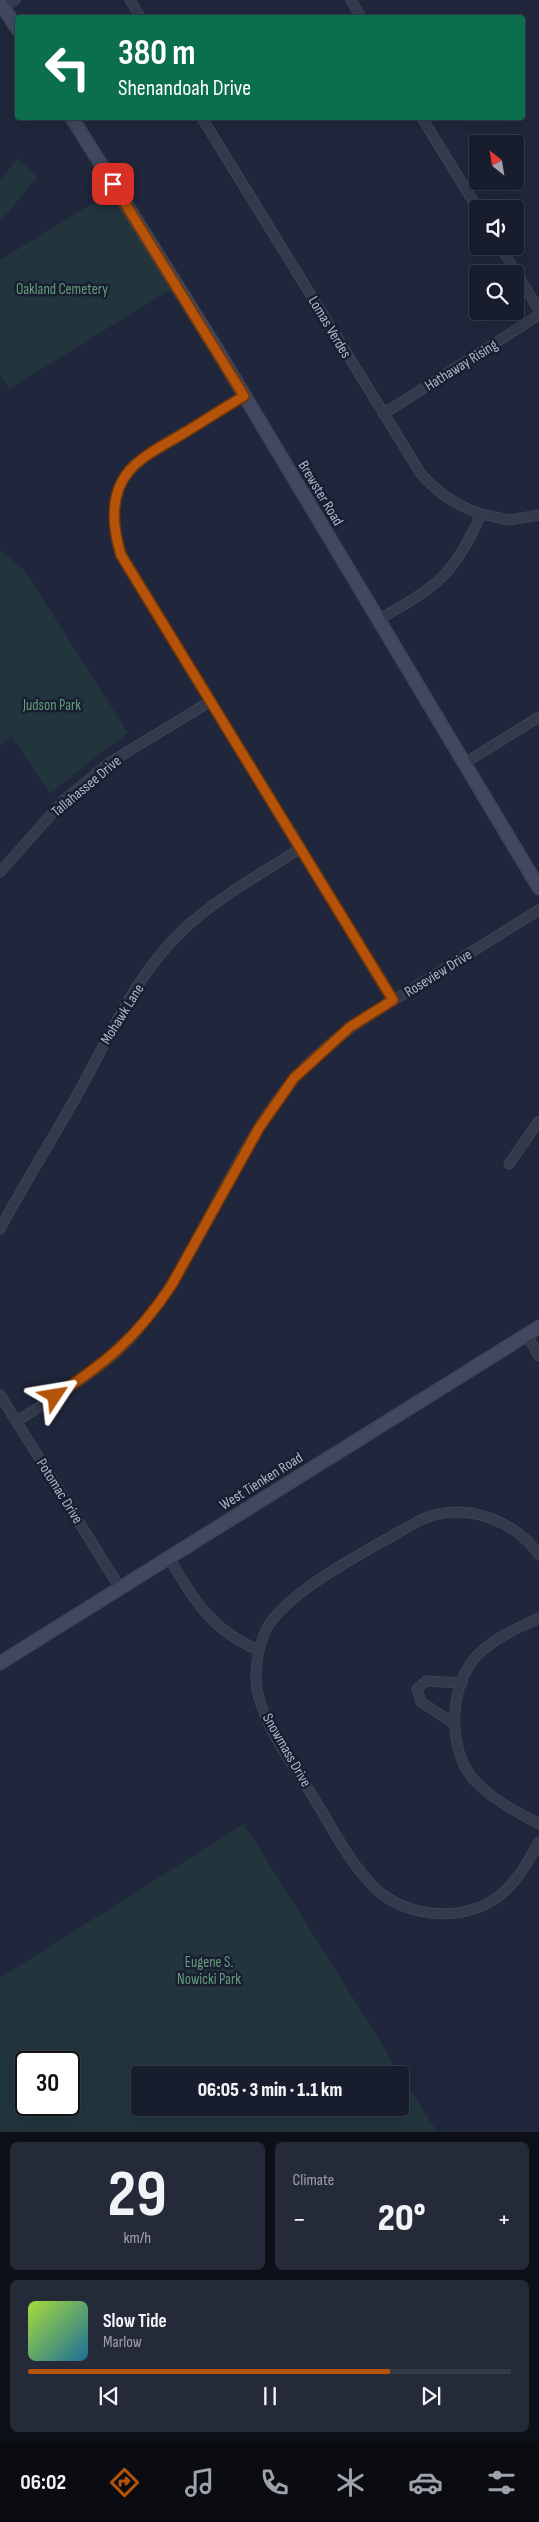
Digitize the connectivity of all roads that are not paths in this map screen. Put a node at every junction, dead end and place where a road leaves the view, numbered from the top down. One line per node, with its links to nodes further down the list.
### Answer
1 (15, 0): 4 (street)
2 (130, 0): 5 (street)
3 (351, 0): 6 (street)
4 (2, 5): 7 (street)
5 (139, 15)
6 (359, 15)
7 (15, 25)
8 (73, 120): 15 (street, Brewster Road)
9 (203, 120): 16 (street, Lomas Verdes)
10 (423, 120): 11 (street)
11 (472, 200)
12 (505, 255): 13 (street)
13 (539, 310)
14 (539, 315): 16 (street, Hathaway Rising)
15 (244, 396): 19 (street, Brewster Road); 20 (street)
16 (383, 414): 17 (street, Lomas Verdes)
17 (481, 514): 18 (street, Lomas Verdes); 19 (street)
18 (539, 515)
19 (378, 620): 22 (street, Brewster Road)
20 (211, 701): 23 (street); 24 (street, Tallahassee Drive)
21 (539, 717): 22 (street)
22 (464, 764): 25 (street, Brewster Road)
23 (302, 848): 27 (street); 30 (street, Mohawk Lane)
24 (0, 872)
25 (539, 888)
26 (539, 910): 27 (street, Roseview Drive)
27 (393, 1000): 35 (street, Roseview Drive)
28 (539, 1121): 29 (street)
29 (509, 1164)
30 (0, 1230)
31 (539, 1327): 32 (street, West Tienken Road)
32 (526, 1335): 33 (street); 37 (street, West Tienken Road)
33 (539, 1356)
34 (0, 1395): 35 (street, Potomac Drive)
35 (17, 1421): 38 (street, Potomac Drive)
36 (539, 1555): 40 (street, Snowmass Drive)
37 (169, 1558): 38 (street, West Tienken Road); 40 (street)
38 (120, 1588): 41 (street, West Tienken Road)
39 (539, 1618): 42 (street)
40 (258, 1650): 45 (street, Snowmass Drive)
41 (0, 1663)
42 (462, 1683): 43 (street); 43 (street)
43 (454, 1724): 44 (street)
44 (539, 1824)
45 (539, 1842)

